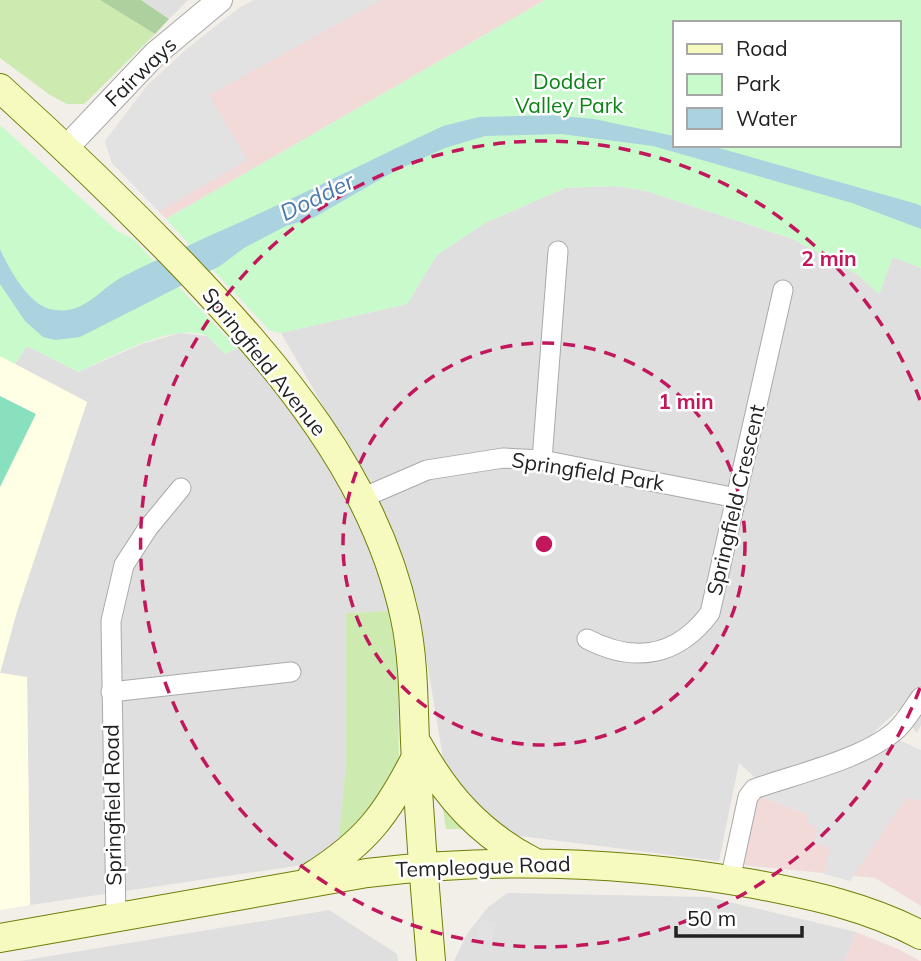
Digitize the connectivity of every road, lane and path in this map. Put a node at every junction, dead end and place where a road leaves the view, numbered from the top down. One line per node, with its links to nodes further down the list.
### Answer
1 (220, 0): 3 (street, Fairways)
2 (0, 88): 3 (main road, Springfield Avenue)
3 (66, 148): 8 (main road, Springfield Avenue)
4 (558, 251): 6 (street)
5 (783, 290): 9 (street, Springfield Crescent)
6 (542, 460): 8 (street, Springfield Park); 9 (street, Springfield Park)
7 (181, 488): 12 (street, Springfield Road)
8 (362, 498): 14 (main road, Springfield Avenue)
9 (737, 498): 10 (street, Springfield Crescent)
10 (587, 639)
11 (291, 672): 12 (street)
12 (111, 692): 19 (street, Springfield Road)
13 (921, 697): 17 (street)
14 (416, 749): 15 (main road); 16 (main road, Springfield Avenue); 18 (main road)
15 (534, 863): 16 (main road, Templeogue Road); 17 (main road, Templeogue Road)
16 (423, 865): 18 (main road, Templeogue Road); 22 (main road, Springfield Avenue)
17 (730, 880): 20 (main road, Templeogue Road)
18 (296, 886): 19 (main road, Templeogue Road)
19 (116, 918): 21 (main road, Templeogue Road)
20 (921, 935)
21 (0, 938)
22 (431, 961)

